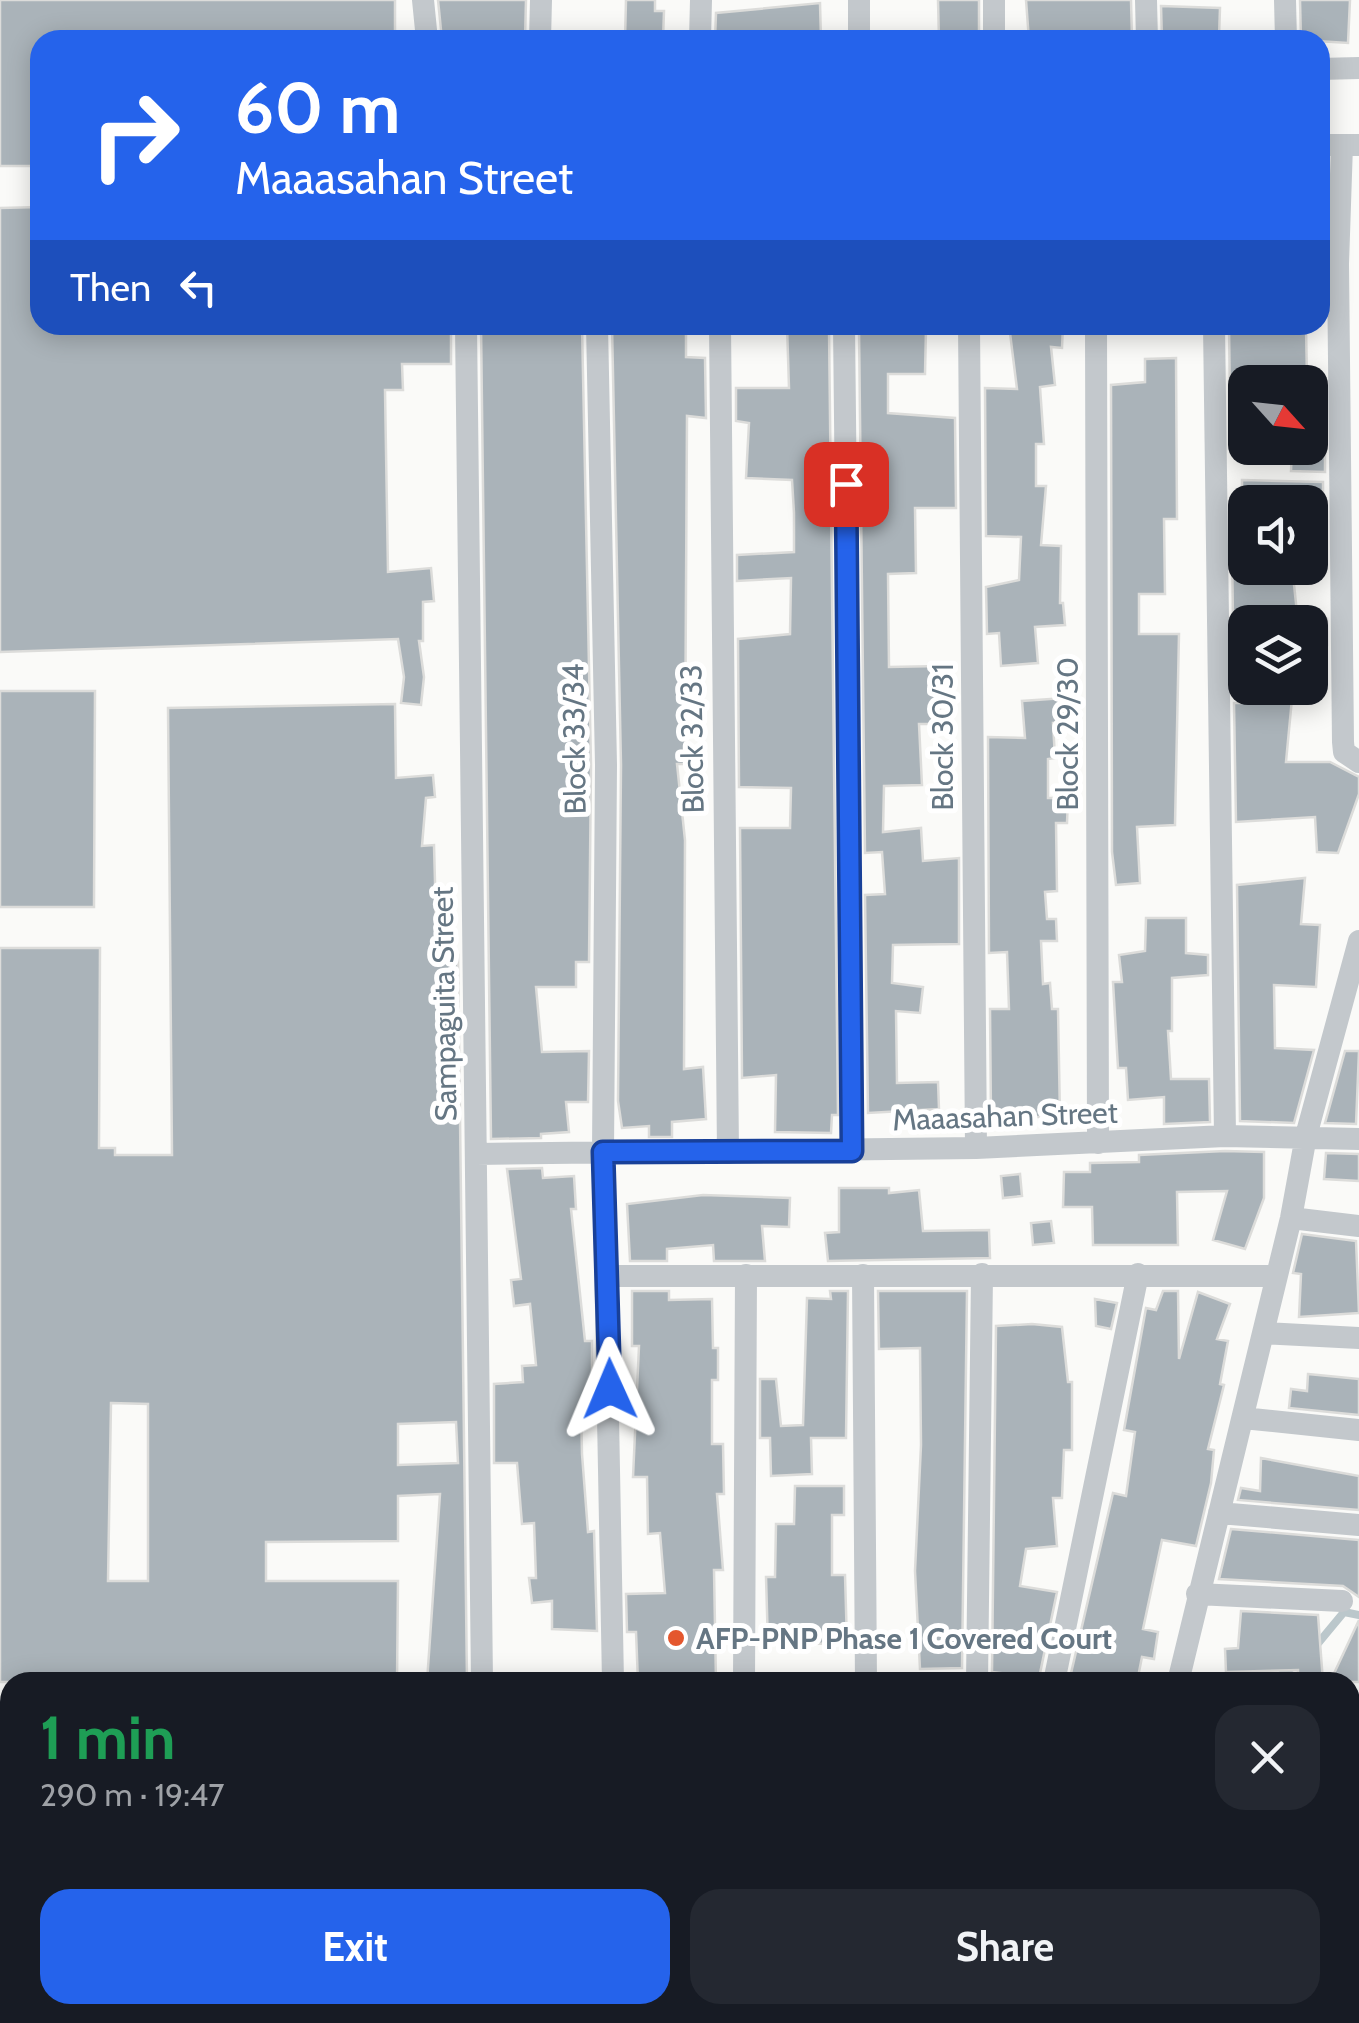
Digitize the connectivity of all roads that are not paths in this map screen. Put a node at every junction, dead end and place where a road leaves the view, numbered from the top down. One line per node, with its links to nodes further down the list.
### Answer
1 (423, 0): 8 (street)
2 (541, 0): 9 (street)
3 (701, 0): 10 (street)
4 (858, 0): 11 (street)
5 (994, 0): 12 (street)
6 (1146, 0): 13 (street)
7 (1285, 0): 14 (street)
8 (426, 30)
9 (540, 30)
10 (700, 30)
11 (858, 30)
12 (994, 30)
13 (1147, 30)
14 (1286, 30)
15 (1330, 68): 16 (street)
16 (1359, 68)
17 (1340, 145): 18 (street)
18 (1349, 264): 26 (street)
19 (466, 335): 36 (street, Sampaguita Street)
20 (598, 335): 34 (street, Block 33/34)
21 (720, 335): 35 (street, Block 32/33)
22 (844, 335): 33 (street)
23 (969, 335): 32 (street, Block 30/31)
24 (1096, 335): 31 (street, Block 29/30)
25 (1214, 335): 28 (street)
26 (1359, 762)
27 (1359, 941): 29 (street)
28 (1224, 1136): 29 (street, Maaasahan Street); 31 (street, Maaasahan Street)
29 (1306, 1136): 30 (street, Maaasahan Street); 37 (street)
30 (1359, 1139)
31 (1098, 1144): 32 (street, Maaasahan Street)
32 (976, 1148): 33 (street, Maaasahan Street)
33 (852, 1151): 35 (street, Maaasahan Street)
34 (603, 1152): 35 (street, Maaasahan Street); 36 (street, Maaasahan Street); 43 (street)
35 (728, 1153)
36 (476, 1154): 53 (street, Sampaguita Street)
37 (1291, 1218): 38 (street); 44 (street)
38 (1359, 1226)
39 (863, 1274): 40 (street); 42 (street); 56 (street)
40 (982, 1274): 41 (street); 57 (street)
41 (1138, 1274): 44 (street); 58 (street)
42 (746, 1275): 43 (street); 55 (street)
43 (608, 1276): 54 (street)
44 (1275, 1276): 45 (street)
45 (1263, 1333): 46 (street); 47 (street)
46 (1359, 1338)
47 (1242, 1418): 48 (street); 49 (street)
48 (1359, 1430)
49 (1219, 1513): 50 (street); 51 (street)
50 (1359, 1525)
51 (1197, 1594): 52 (street); 59 (street)
52 (1342, 1601)
53 (482, 1672)
54 (612, 1672)
55 (744, 1672)
56 (866, 1672)
57 (977, 1672)
58 (1056, 1672)
59 (1180, 1672)

